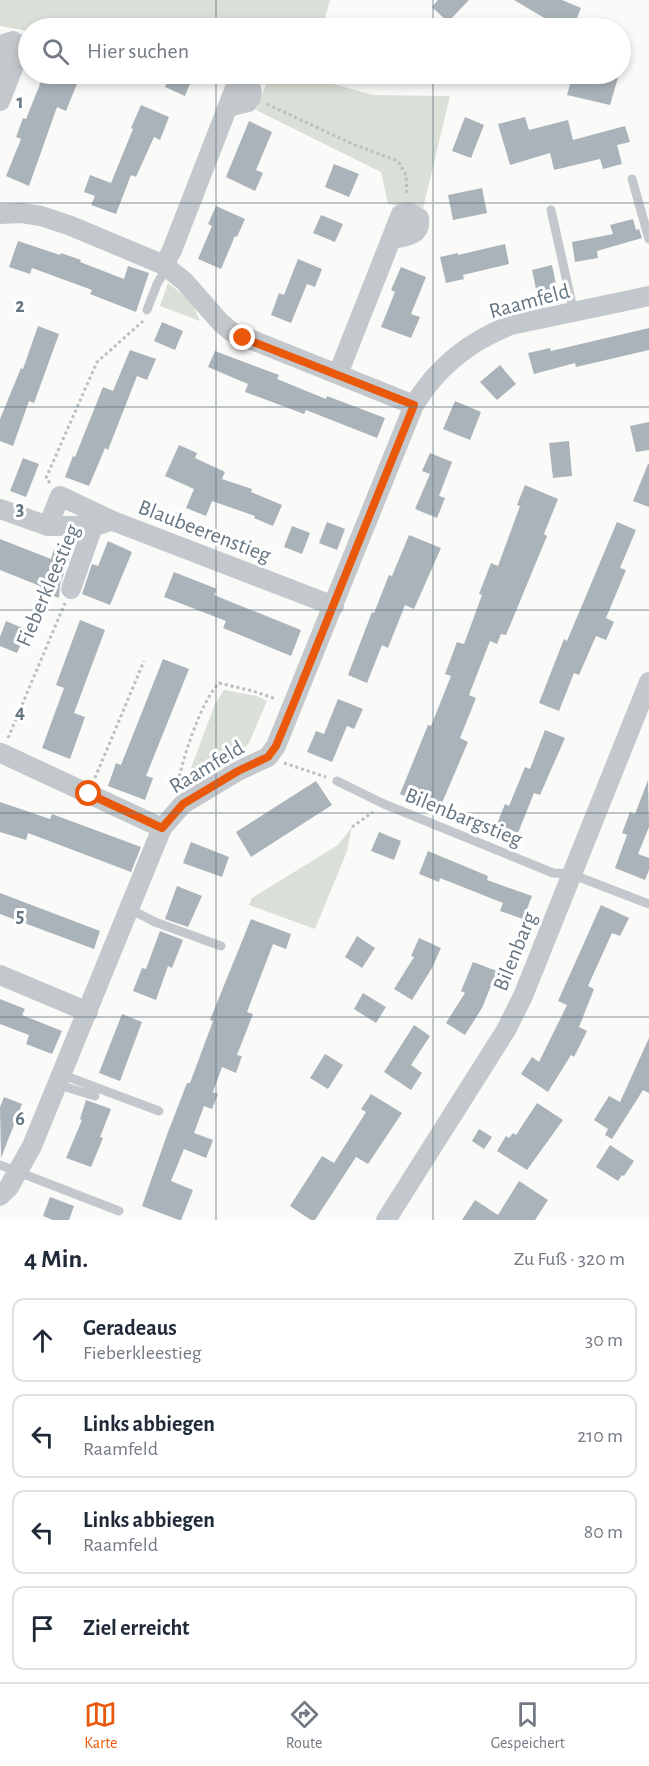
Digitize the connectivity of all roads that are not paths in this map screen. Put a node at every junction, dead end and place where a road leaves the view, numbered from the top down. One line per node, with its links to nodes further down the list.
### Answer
1 (10, 75): 5 (street)
2 (236, 84): 11 (street)
3 (249, 84): 4 (street)
4 (250, 99)
5 (0, 101)
6 (632, 179): 10 (lane)
7 (551, 210): 14 (lane)
8 (0, 214): 11 (street)
9 (401, 214): 15 (street)
10 (649, 239)
11 (165, 266): 13 (lane); 15 (street)
12 (649, 296): 14 (street, Raamfeld)
13 (147, 310)
14 (574, 312): 16 (street, Raamfeld)
15 (338, 374): 16 (street)
16 (414, 405): 22 (street, Raamfeld)
17 (0, 509): 19 (street)
18 (113, 521): 19 (street, Blaubeerenstieg); 20 (street, Fieberkleestieg); 22 (street, Blaubeerenstieg)
19 (48, 526): 20 (street)
20 (93, 526): 21 (street, Fieberkleestieg)
21 (71, 588)
22 (334, 606): 26 (street, Raamfeld)
23 (649, 682): 27 (street, Bilenbarg)
24 (1, 753): 26 (street)
25 (337, 781): 27 (lane, Bilenbargstieg)
26 (162, 828): 29 (street, Raamfeld)
27 (571, 874): 28 (lane, Bilenbargstieg); 40 (street, Bilenbarg)
28 (649, 903)
29 (130, 909): 30 (lane); 32 (street, Raamfeld)
30 (221, 946)
31 (0, 975): 32 (street)
32 (88, 1012): 33 (street, Raamfeld)
33 (61, 1080): 34 (lane); 35 (lane); 37 (street, Raamfeld)
34 (95, 1096)
35 (159, 1111)
36 (0, 1165): 37 (lane)
37 (19, 1172): 38 (street, Raamfeld); 39 (lane)
38 (0, 1196)
39 (119, 1211)
40 (387, 1220)

